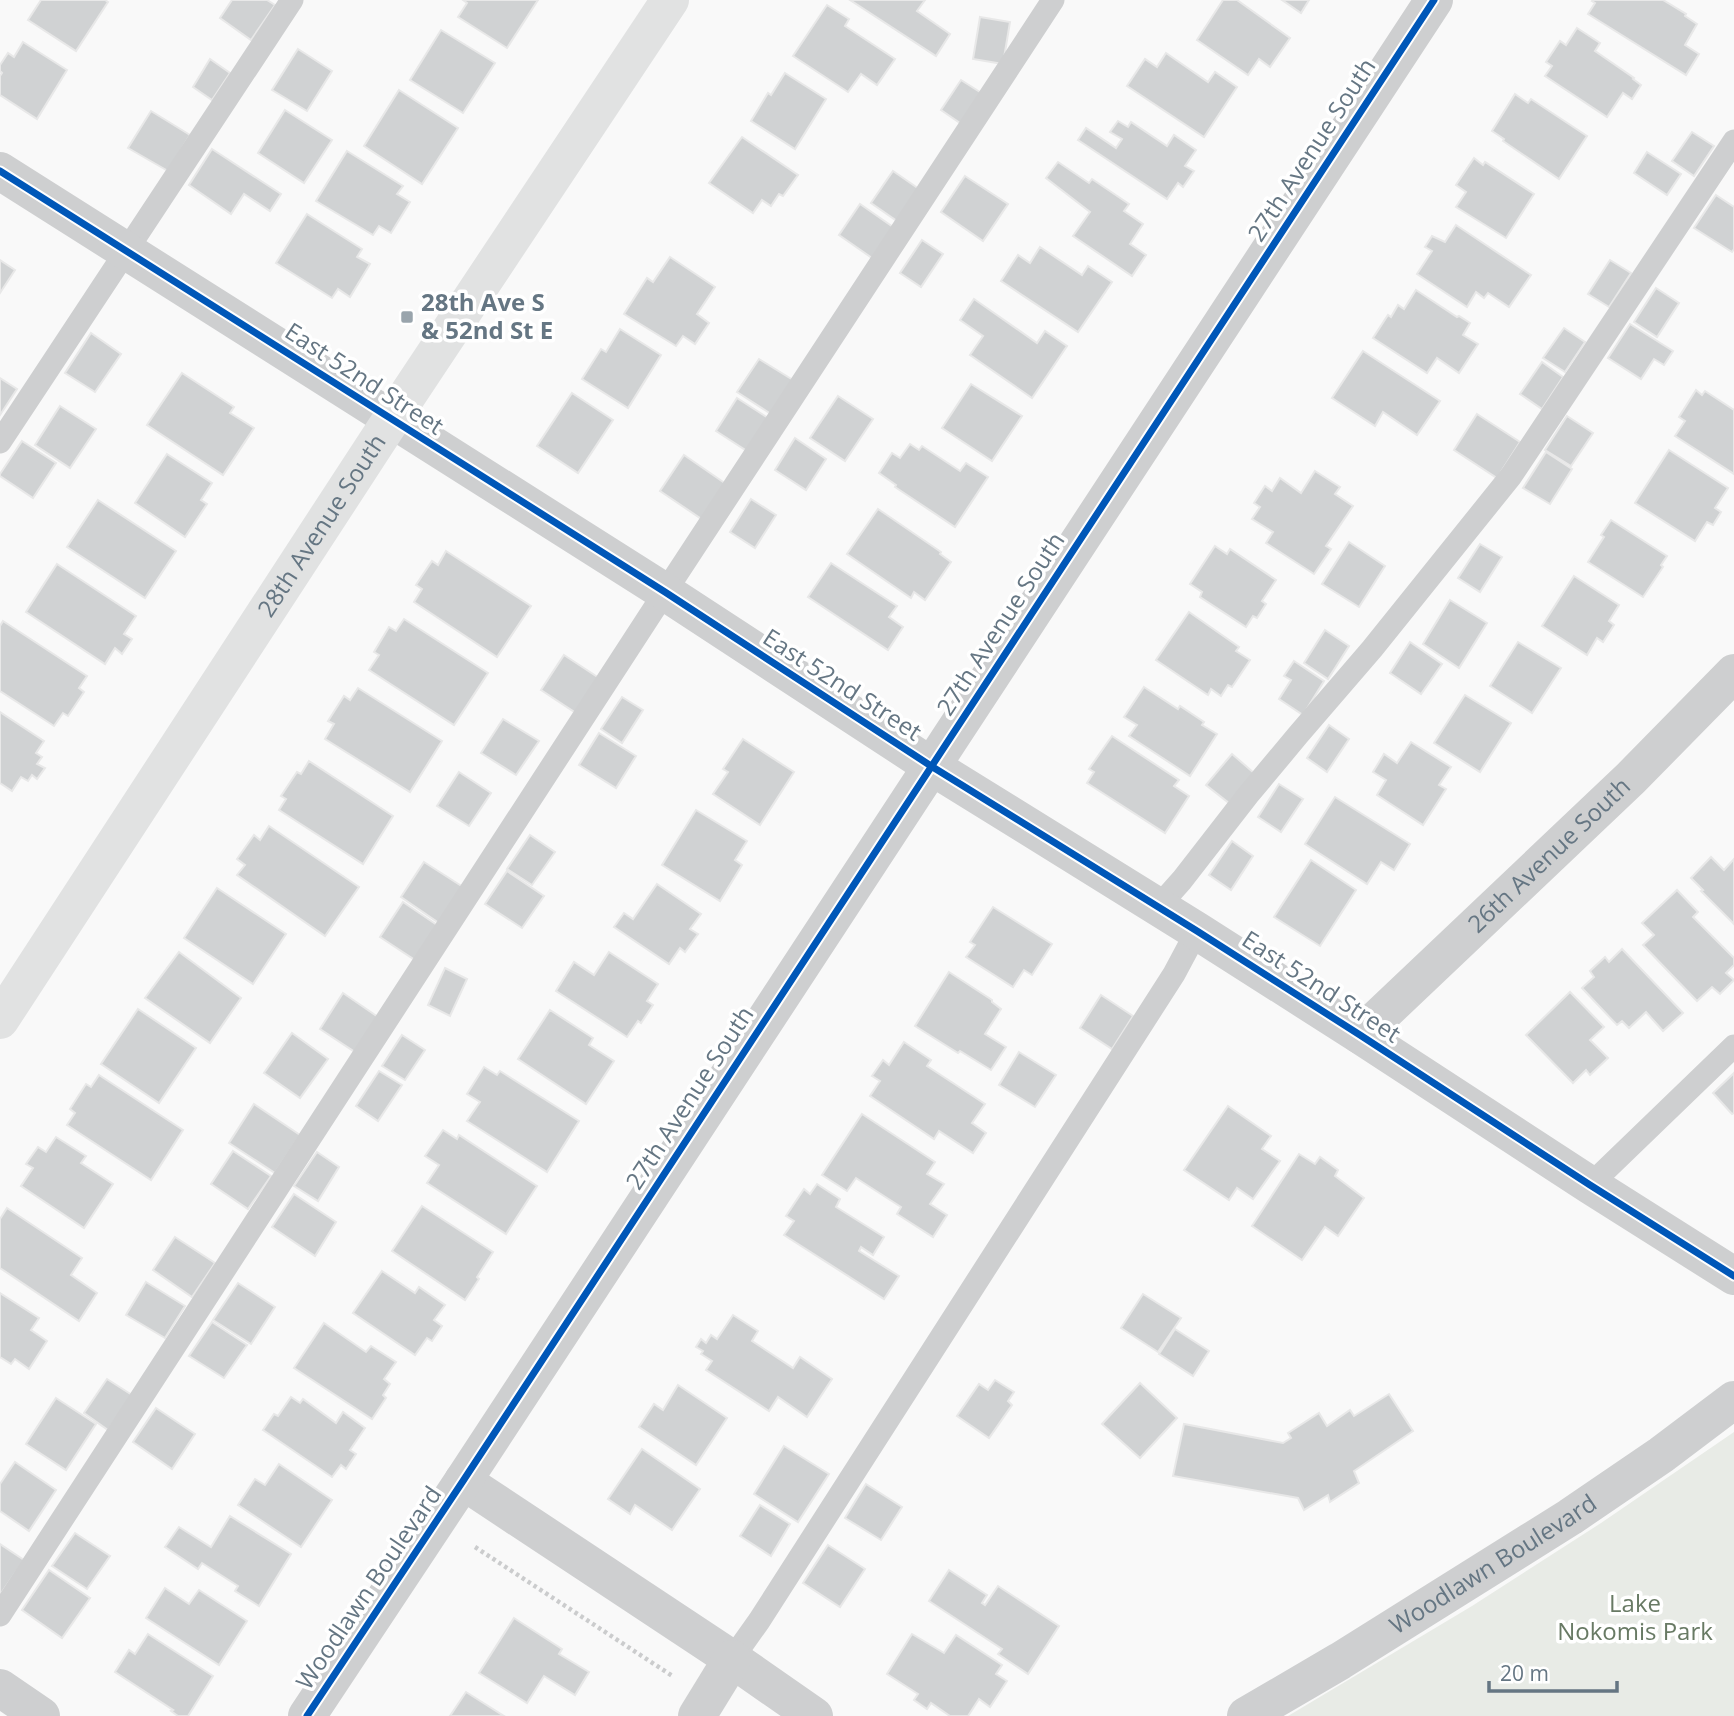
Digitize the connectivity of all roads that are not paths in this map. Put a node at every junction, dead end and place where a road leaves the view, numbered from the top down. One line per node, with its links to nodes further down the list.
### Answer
1 (292, 0): 7 (lane)
2 (670, 0): 8 (street, 28th Avenue South)
3 (1053, 0): 10 (lane)
4 (1434, 0): 12 (street, 27th Avenue South)
5 (1734, 141): 13 (lane)
6 (0, 171): 7 (street, East 52nd Street)
7 (127, 250): 8 (street, East 52nd Street); 9 (lane)
8 (391, 420): 10 (street, East 52nd Street); 15 (street, 28th Avenue South)
9 (0, 442)
10 (665, 592): 12 (street, East 52nd Street); 22 (lane)
11 (1734, 673): 16 (street, 26th Avenue South)
12 (931, 766): 13 (street, East 52nd Street); 21 (street, 27th Avenue South)
13 (1158, 907): 14 (street, East 52nd Street)
14 (1197, 931): 16 (street, East 52nd Street); 23 (lane)
15 (0, 1020)
16 (1360, 1035): 18 (street, East 52nd Street)
17 (1734, 1046): 18 (lane)
18 (1590, 1185): 19 (street, East 52nd Street)
19 (1734, 1276)
20 (1734, 1400): 29 (street, Woodlawn Boulevard)
21 (463, 1480): 23 (street, Woodlawn Boulevard); 27 (street, Woodlawn Boulevard)
22 (0, 1615)
23 (732, 1659): 25 (street); 28 (street, Woodlawn Boulevard)
24 (0, 1688): 26 (street)
25 (702, 1708)
26 (41, 1716)
27 (307, 1716)
28 (814, 1716)
29 (1246, 1716)

